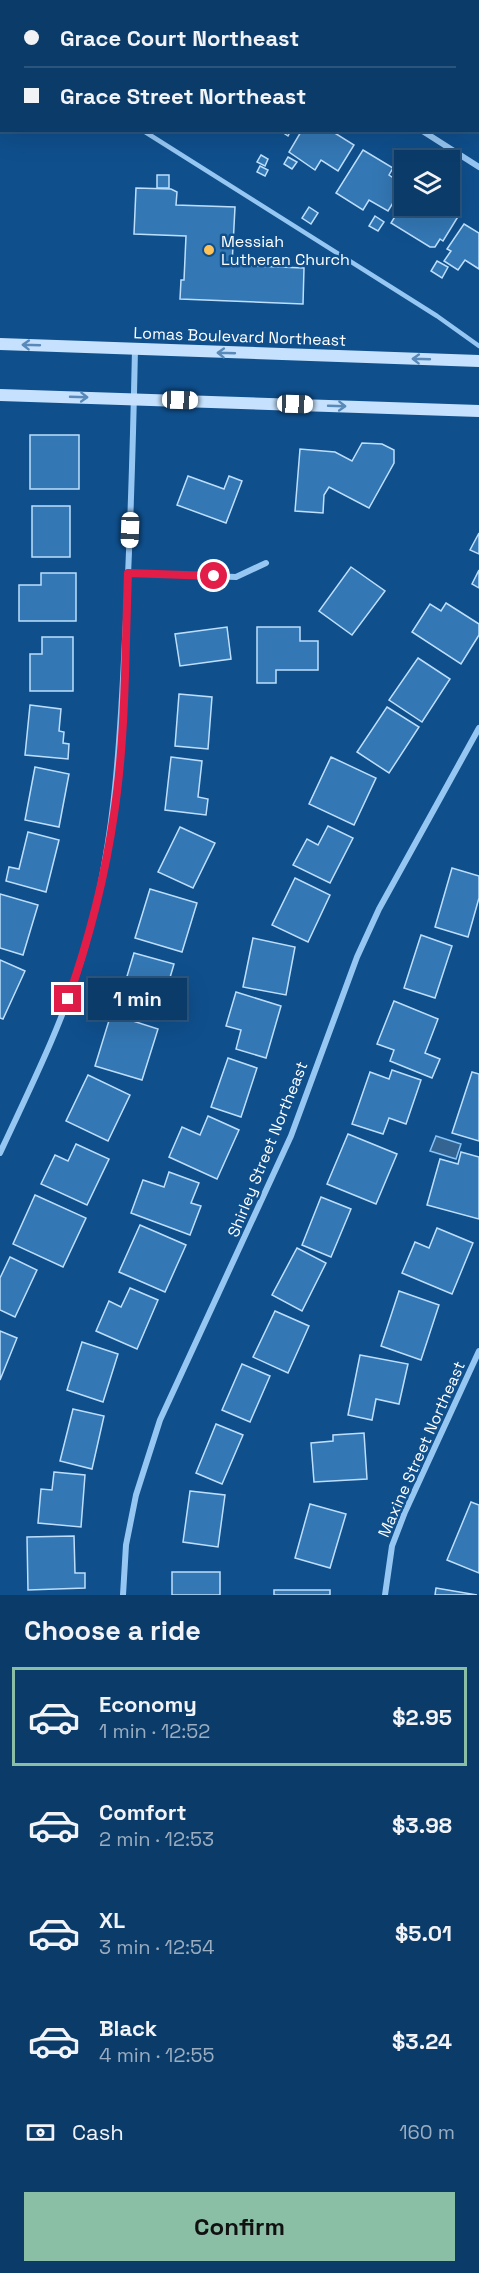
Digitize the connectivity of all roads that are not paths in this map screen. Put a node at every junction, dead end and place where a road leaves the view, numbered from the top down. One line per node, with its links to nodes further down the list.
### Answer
1 (145, 132): 5 (lane)
2 (424, 132): 3 (street)
3 (479, 167)
4 (0, 344): 6 (main road, Lomas Boulevard Northeast, one-way to 4)
5 (479, 346)
6 (135, 350): 7 (main road, Lomas Boulevard Northeast, one-way to 6); 9 (street)
7 (479, 361)
8 (0, 394): 9 (main road, one-way to 9)
9 (134, 398): 10 (main road, one-way to 10); 12 (street)
10 (479, 411)
11 (266, 563): 12 (street)
12 (128, 573): 14 (street)
13 (479, 728): 16 (street, Shirley Street Northeast)
14 (0, 1153)
15 (479, 1351): 17 (street, Maxine Street Northeast)
16 (123, 1595)
17 (385, 1595)

